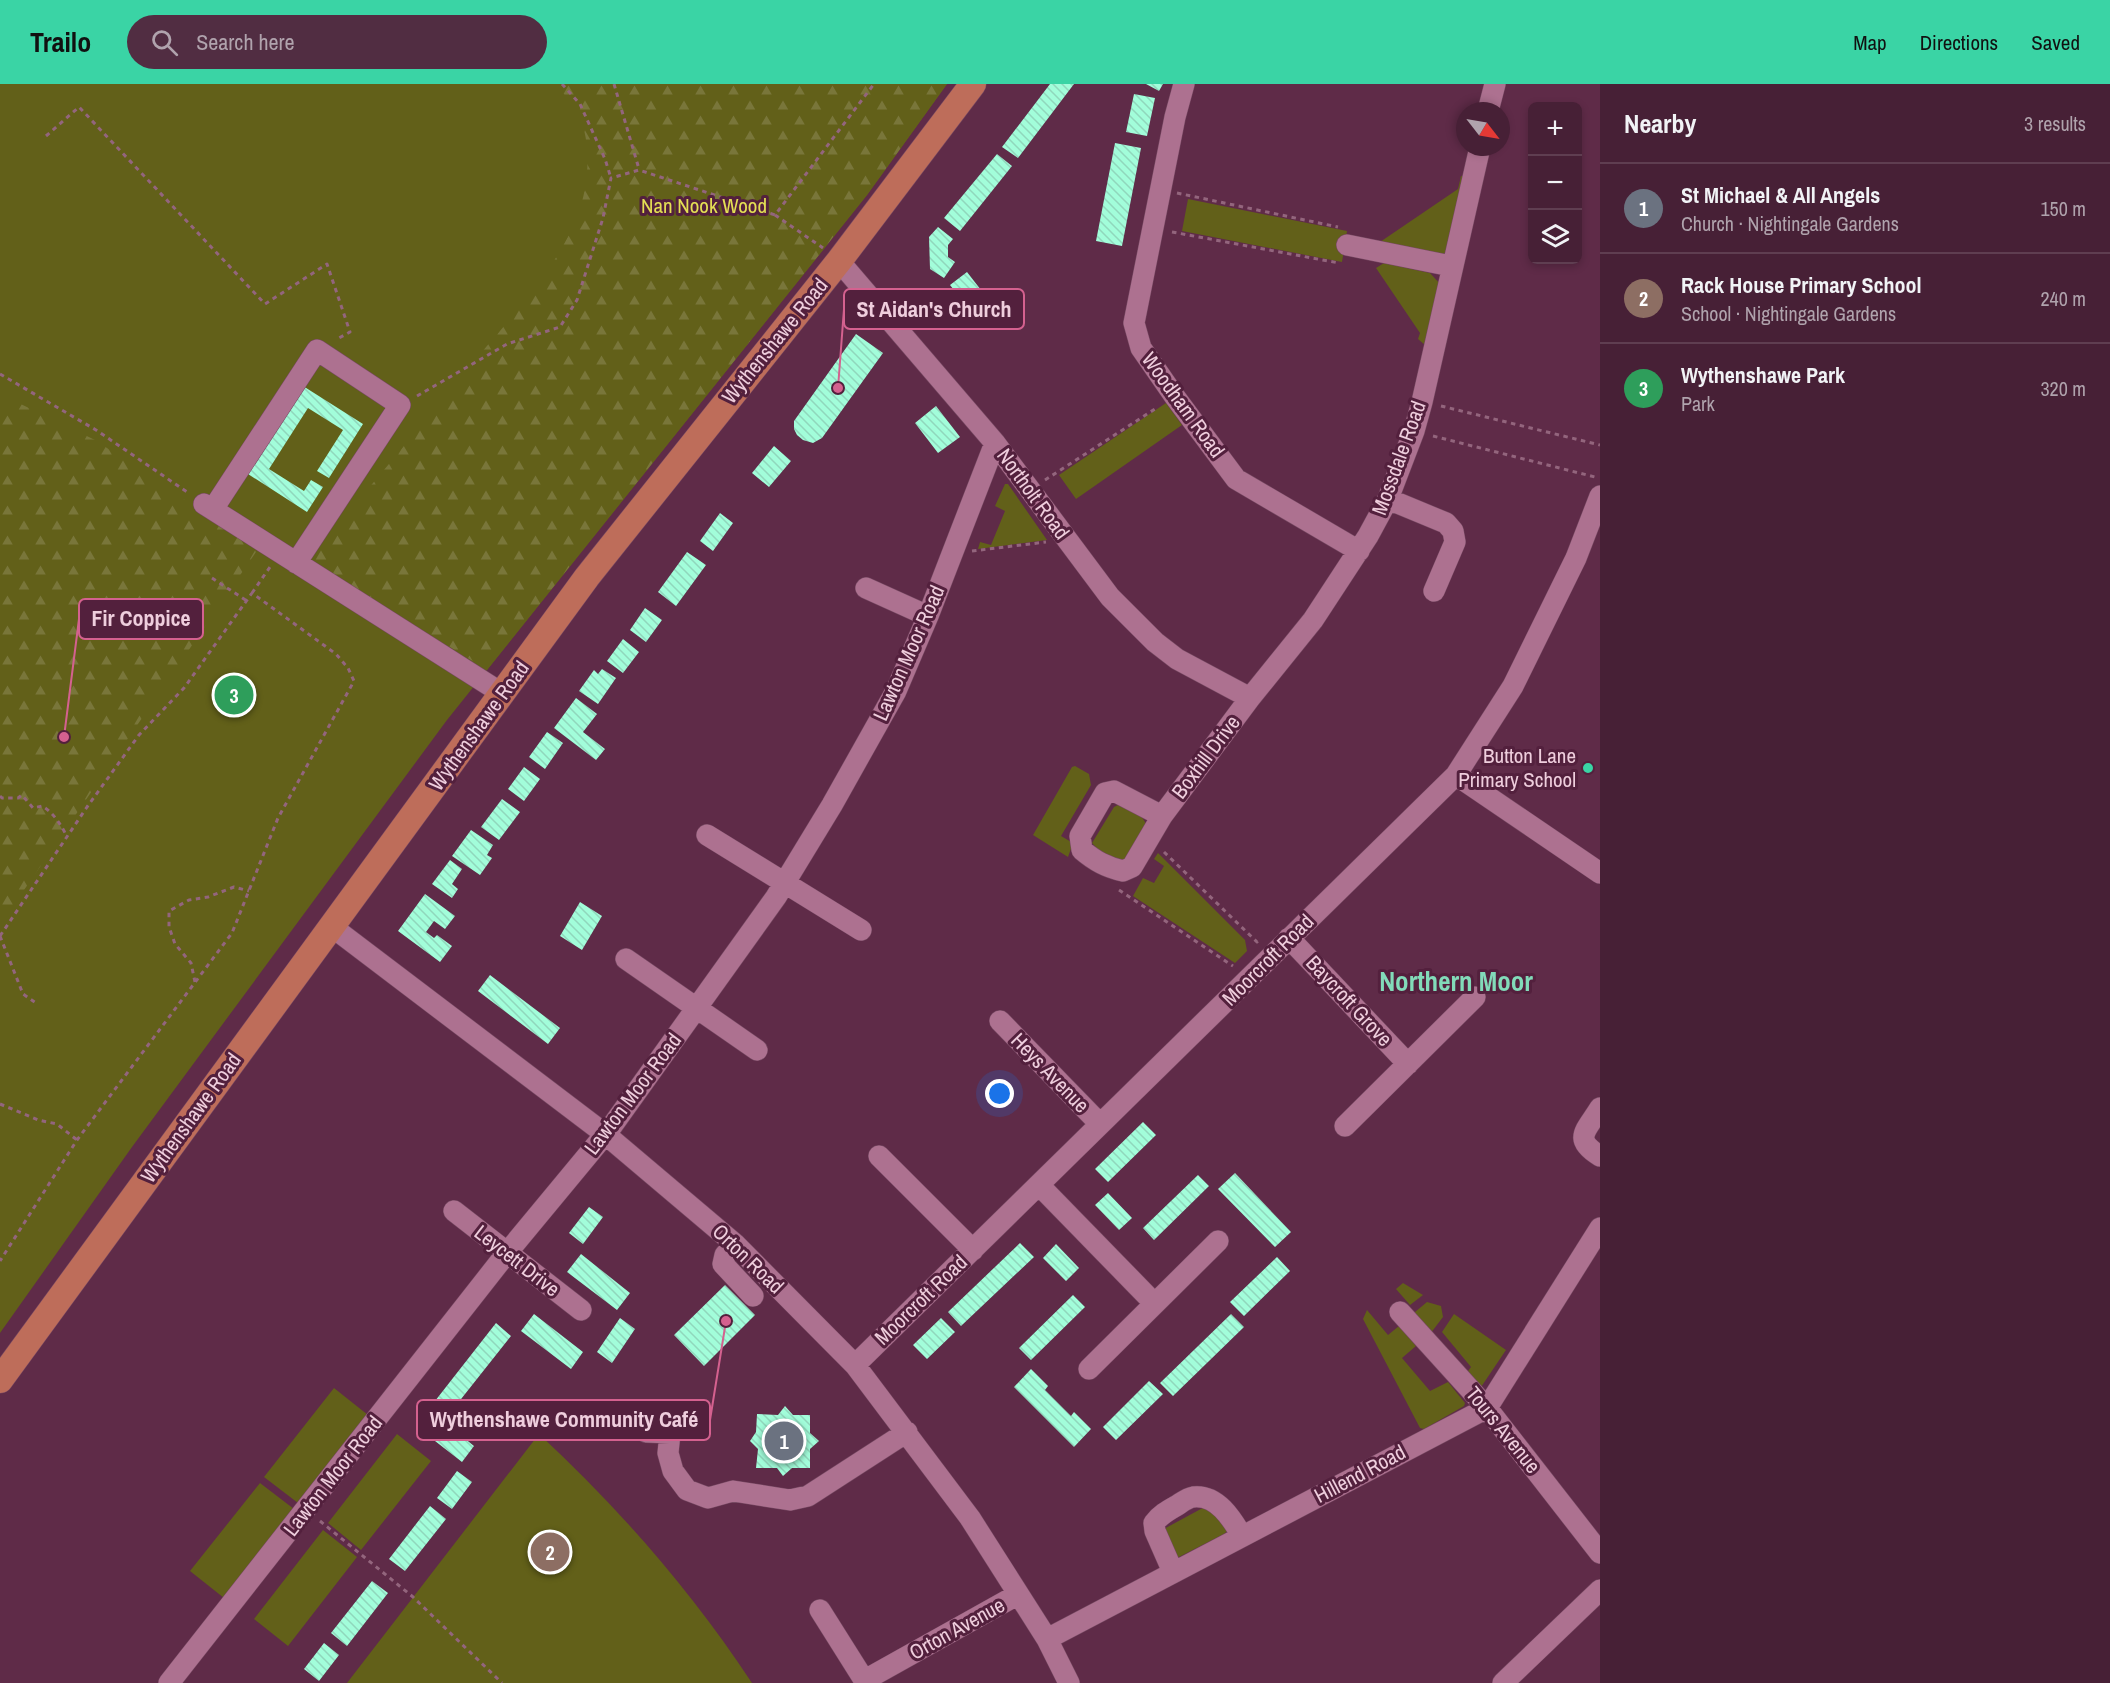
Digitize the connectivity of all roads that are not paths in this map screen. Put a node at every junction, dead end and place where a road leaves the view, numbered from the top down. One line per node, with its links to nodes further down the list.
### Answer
1 (973, 84): 7 (main road, Wythenshawe Road)
2 (1184, 84): 12 (street, Woodham Road)
3 (1495, 84): 4 (street)
4 (1490, 102)
5 (1478, 156): 8 (street, Mossdale Road)
6 (1347, 245): 8 (street)
7 (833, 256): 9 (street, Northolt Road); 17 (main road, Wythenshawe Road)
8 (1451, 266): 11 (street, Mossdale Road)
9 (995, 443): 16 (street, Lawton Moor Road); 18 (street, Northolt Road)
10 (1600, 496): 19 (street, Moorcroft Road)
11 (1388, 499): 12 (street, Mossdale Road); 15 (street)
12 (1359, 551): 18 (street, Mossdale Road)
13 (296, 563): 13 (street); 17 (street)
14 (866, 588): 16 (street)
15 (1434, 591)
16 (928, 616): 23 (street, Lawton Moor Road)
17 (503, 694): 24 (main road, Wythenshawe Road)
18 (1250, 698): 20 (street, Boxhill Drive)
19 (1456, 775): 22 (street); 26 (street, Moorcroft Road)
20 (1162, 816): 20 (street, Boxhill Drive)
21 (706, 835): 23 (street)
22 (1600, 873)
23 (785, 883): 25 (street); 29 (street, Lawton Moor Road)
24 (331, 926): 36 (street, Orton Road); 52 (main road, Wythenshawe Road)
25 (861, 930)
26 (1289, 938): 32 (street, Baycroft Grove); 34 (street, Moorcroft Road)
27 (626, 959): 29 (street)
28 (1475, 998): 32 (street)
29 (698, 1008): 31 (street); 36 (street, Lawton Moor Road)
30 (1000, 1021): 34 (street, Heys Avenue)
31 (757, 1050)
32 (1408, 1064): 35 (street)
33 (1600, 1108): 38 (street)
34 (1101, 1124): 39 (street, Moorcroft Road)
35 (1345, 1126)
36 (605, 1134): 43 (street, Orton Road); 45 (street, Lawton Moor Road)
37 (879, 1156): 44 (street)
38 (1600, 1156)
39 (1039, 1185): 44 (street, Moorcroft Road); 47 (street)
40 (454, 1211): 45 (street, Leycett Drive)
41 (1600, 1228): 53 (street)
42 (1218, 1241): 47 (street)
43 (735, 1244): 46 (street); 50 (street, Orton Road)
44 (973, 1250): 50 (street, Moorcroft Road)
45 (506, 1254): 48 (street, Leycett Drive); 64 (street, Lawton Moor Road)
46 (753, 1296)
47 (1154, 1303): 51 (street)
48 (581, 1310)
49 (1400, 1312): 53 (street, Tours Avenue)
50 (855, 1365): 54 (street, Orton Road)
51 (1089, 1369)
52 (0, 1380)
53 (1487, 1408): 56 (street, Hillend Road); 57 (street, Tours Avenue)
54 (907, 1431): 55 (street); 60 (street, Orton Road)
55 (646, 1432)
56 (1242, 1536): 58 (street, Hillend Road); 58 (street)
57 (1600, 1553)
58 (1173, 1572): 62 (street, Hillend Road)
59 (1600, 1590): 66 (street)
60 (1017, 1595): 62 (street, Orton Road); 63 (street, Orton Avenue)
61 (820, 1610): 63 (street, Orton Avenue)
62 (1047, 1640): 65 (street, Orton Road)
63 (865, 1682)
64 (169, 1683)
65 (1069, 1683)
66 (1503, 1683)

